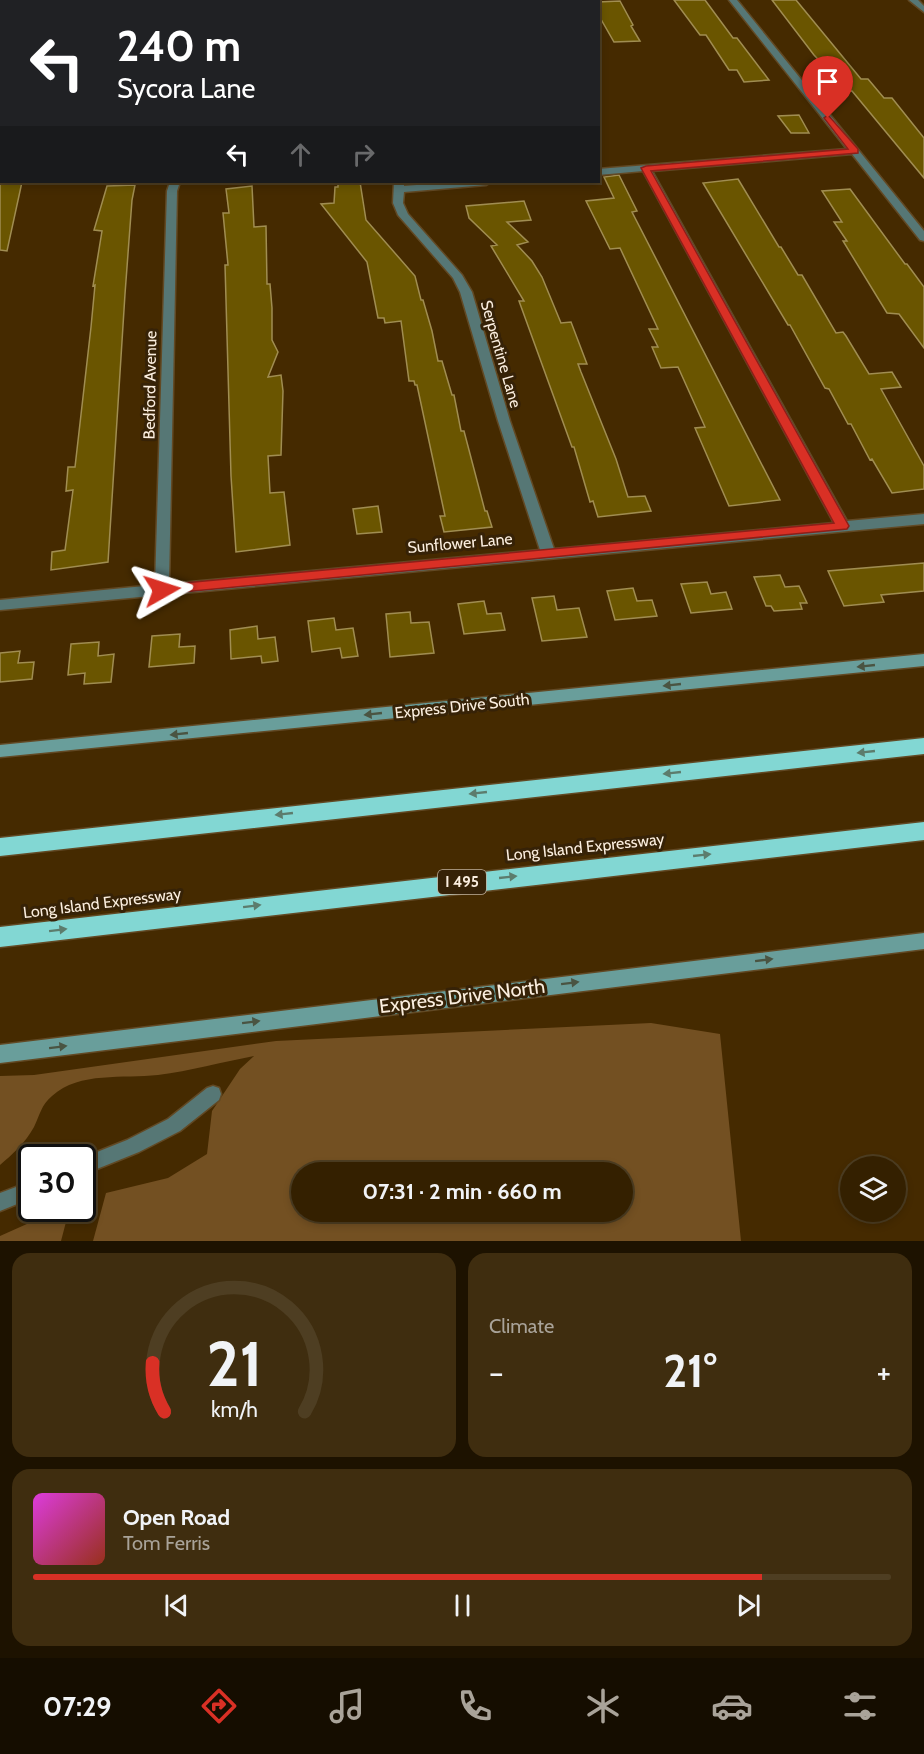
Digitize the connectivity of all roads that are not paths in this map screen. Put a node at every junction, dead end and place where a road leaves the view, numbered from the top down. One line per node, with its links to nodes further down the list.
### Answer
1 (733, 0): 4 (street)
2 (913, 0): 3 (street)
3 (924, 10)
4 (855, 151): 5 (street); 10 (street)
5 (646, 168): 6 (street); 12 (street)
6 (600, 172)
7 (175, 183): 14 (street, Bedford Avenue)
8 (457, 183): 9 (street)
9 (399, 185): 13 (street, Serpentine Lane)
10 (924, 238)
11 (924, 519): 12 (street, Sunflower Lane)
12 (843, 526): 13 (street, Sunflower Lane)
13 (548, 552): 14 (street, Sunflower Lane)
14 (162, 590): 15 (street, Sunflower Lane)
15 (0, 605)
16 (924, 660): 18 (main road, Express Drive South, one-way to 18)
17 (924, 746): 20 (highway, one-way to 20)
18 (0, 751)
19 (924, 831): 21 (highway, Long Island Expressway / I 495, one-way to 19)
20 (0, 847)
21 (0, 937)
22 (924, 940): 23 (main road, Express Drive North, one-way to 22)
23 (0, 1054)
24 (213, 1094): 25 (lane)
25 (96, 1161)
26 (18, 1195): 27 (lane)
27 (0, 1202)

